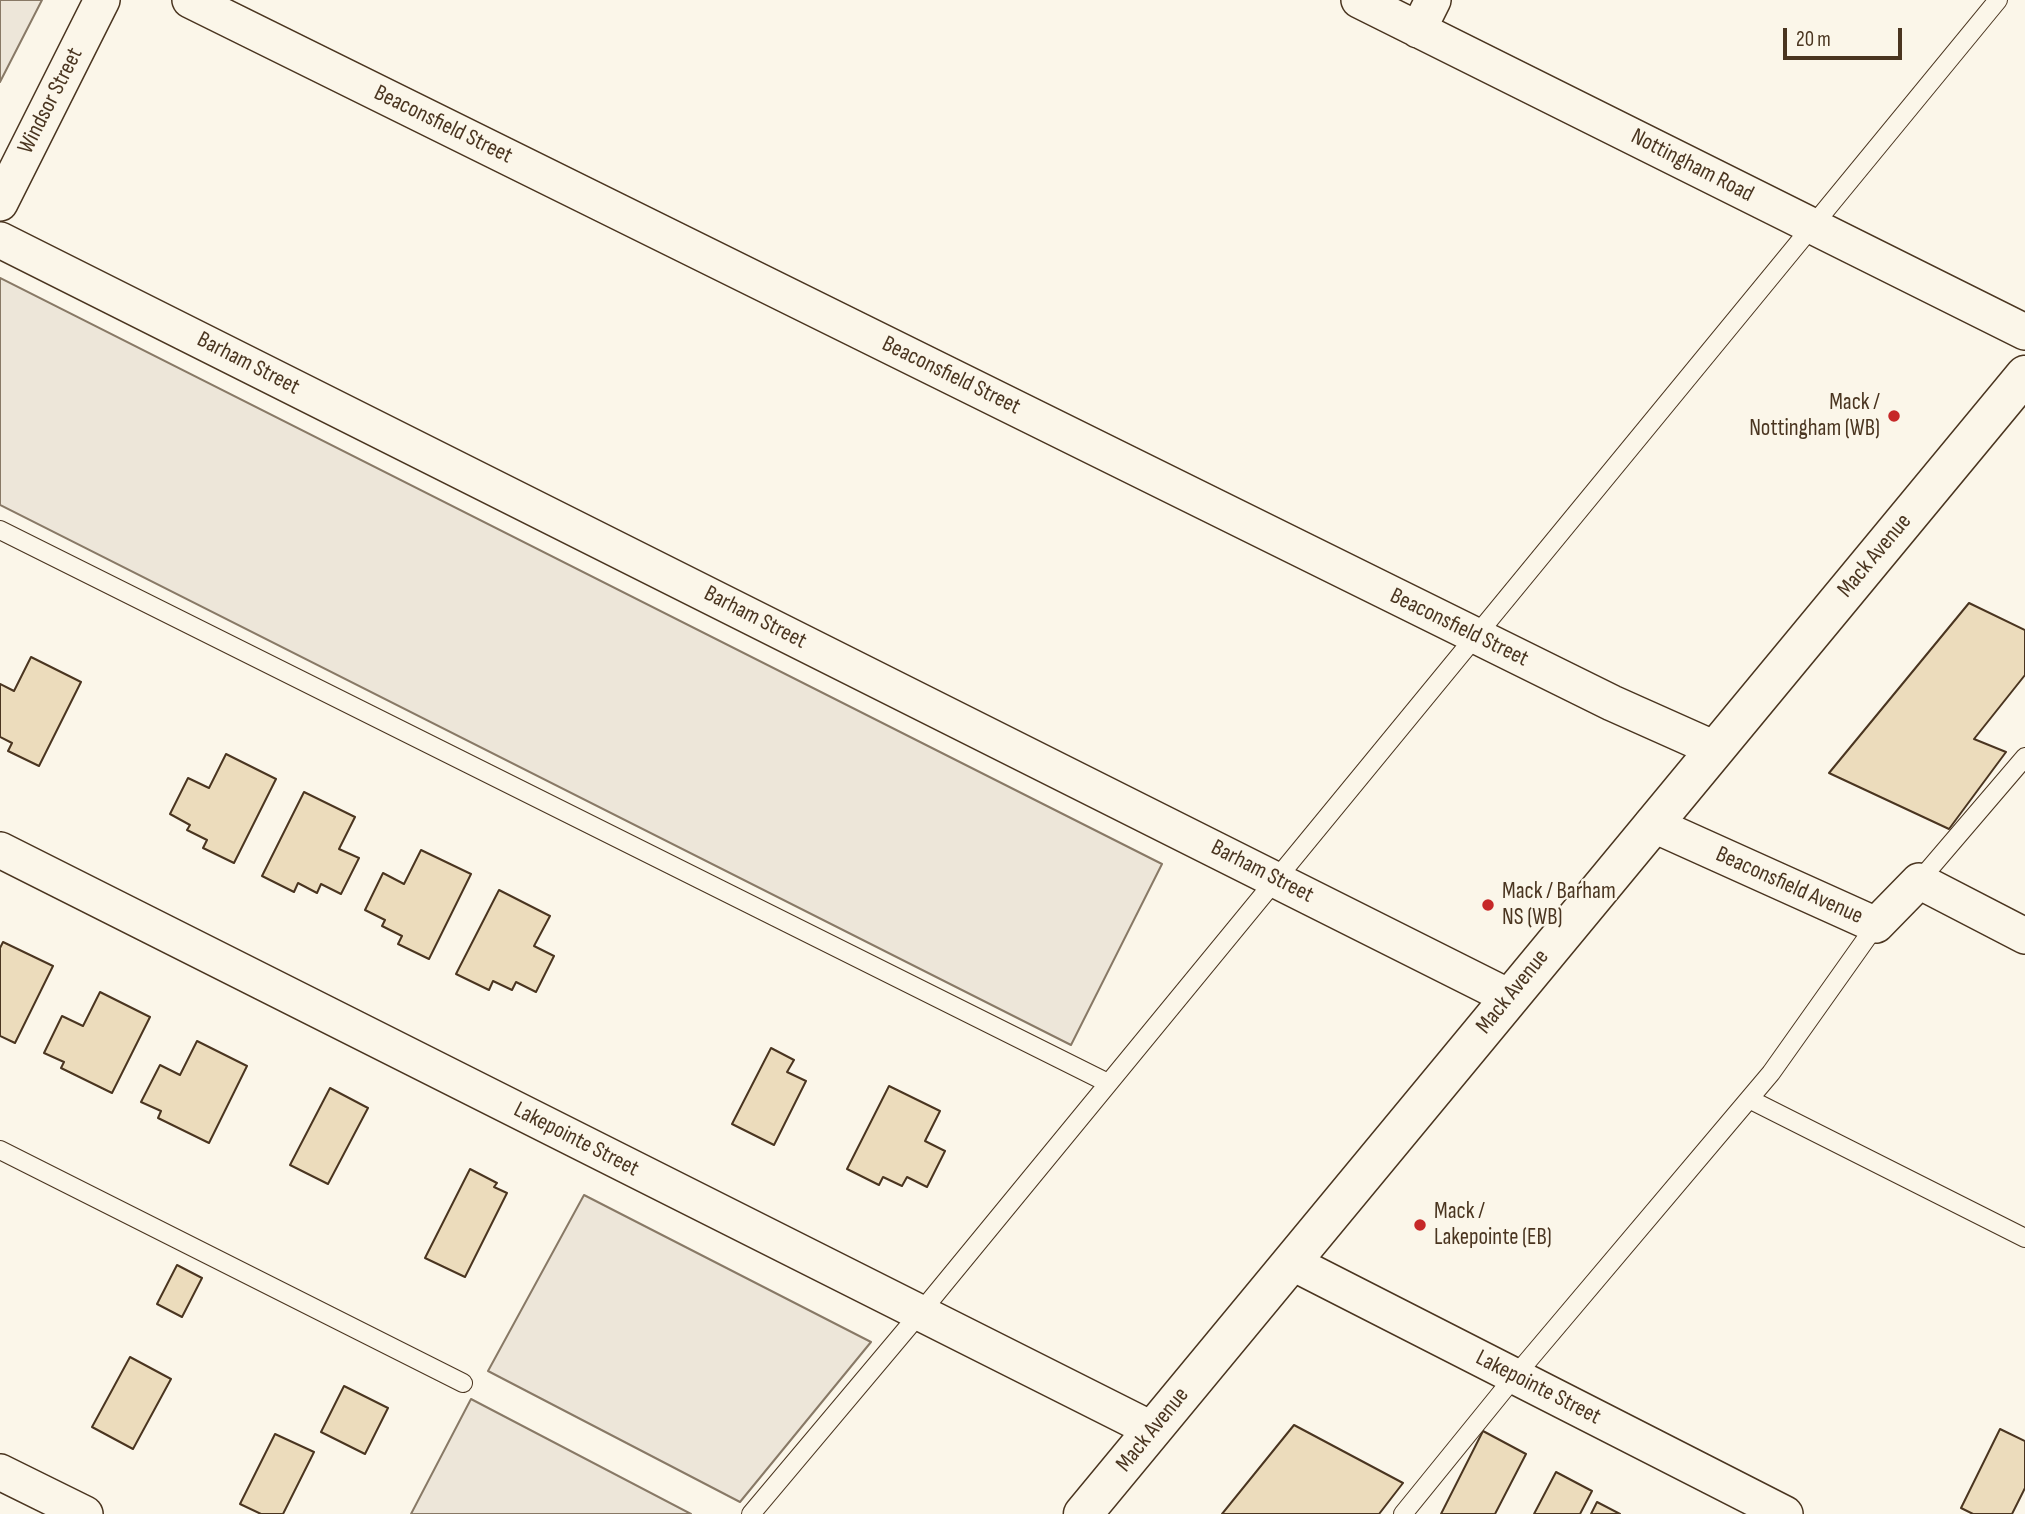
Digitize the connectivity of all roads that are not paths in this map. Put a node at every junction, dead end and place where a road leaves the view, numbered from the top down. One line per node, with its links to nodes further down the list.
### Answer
1 (102, 0): 6 (street, Windsor Street)
2 (190, 0): 12 (street, Beaconsfield Street)
3 (1359, 0): 5 (street, Nottingham Road)
4 (1998, 0): 7 (lane)
5 (1426, 15): 7 (street, Nottingham Road)
6 (0, 203)
7 (1811, 226): 9 (street, Nottingham Road); 12 (lane)
8 (0, 240): 17 (street, Barham Street)
9 (2025, 332)
10 (2025, 375): 13 (main road, Mack Avenue)
11 (0, 530): 22 (lane)
12 (1475, 635): 13 (street, Beaconsfield Street); 17 (lane)
13 (1715, 749): 15 (main road, Mack Avenue)
14 (2025, 757): 18 (lane)
15 (1652, 824): 19 (street, Beaconsfield Avenue); 21 (main road, Mack Avenue)
16 (0, 850): 27 (street, Lakepointe Street)
17 (1275, 879): 21 (street, Barham Street); 22 (lane)
18 (1919, 881): 19 (street, Beaconsfield Avenue); 20 (street)
19 (1877, 925): 23 (lane)
20 (2025, 936)
21 (1509, 996): 26 (main road, Mack Avenue)
22 (1108, 1083): 27 (lane)
23 (1749, 1099): 25 (lane); 28 (lane)
24 (0, 1150): 29 (lane)
25 (2025, 1238)
26 (1291, 1262): 28 (street, Lakepointe Street); 30 (main road, Mack Avenue)
27 (920, 1312): 30 (street, Lakepointe Street); 33 (lane)
28 (1515, 1376): 35 (lane); 36 (street, Lakepointe Street)
29 (463, 1383)
30 (1153, 1430): 34 (main road, Mack Avenue)
31 (0, 1472): 32 (street)
32 (85, 1514)
33 (751, 1514)
34 (1083, 1514)
35 (1402, 1514)
36 (1785, 1514)

